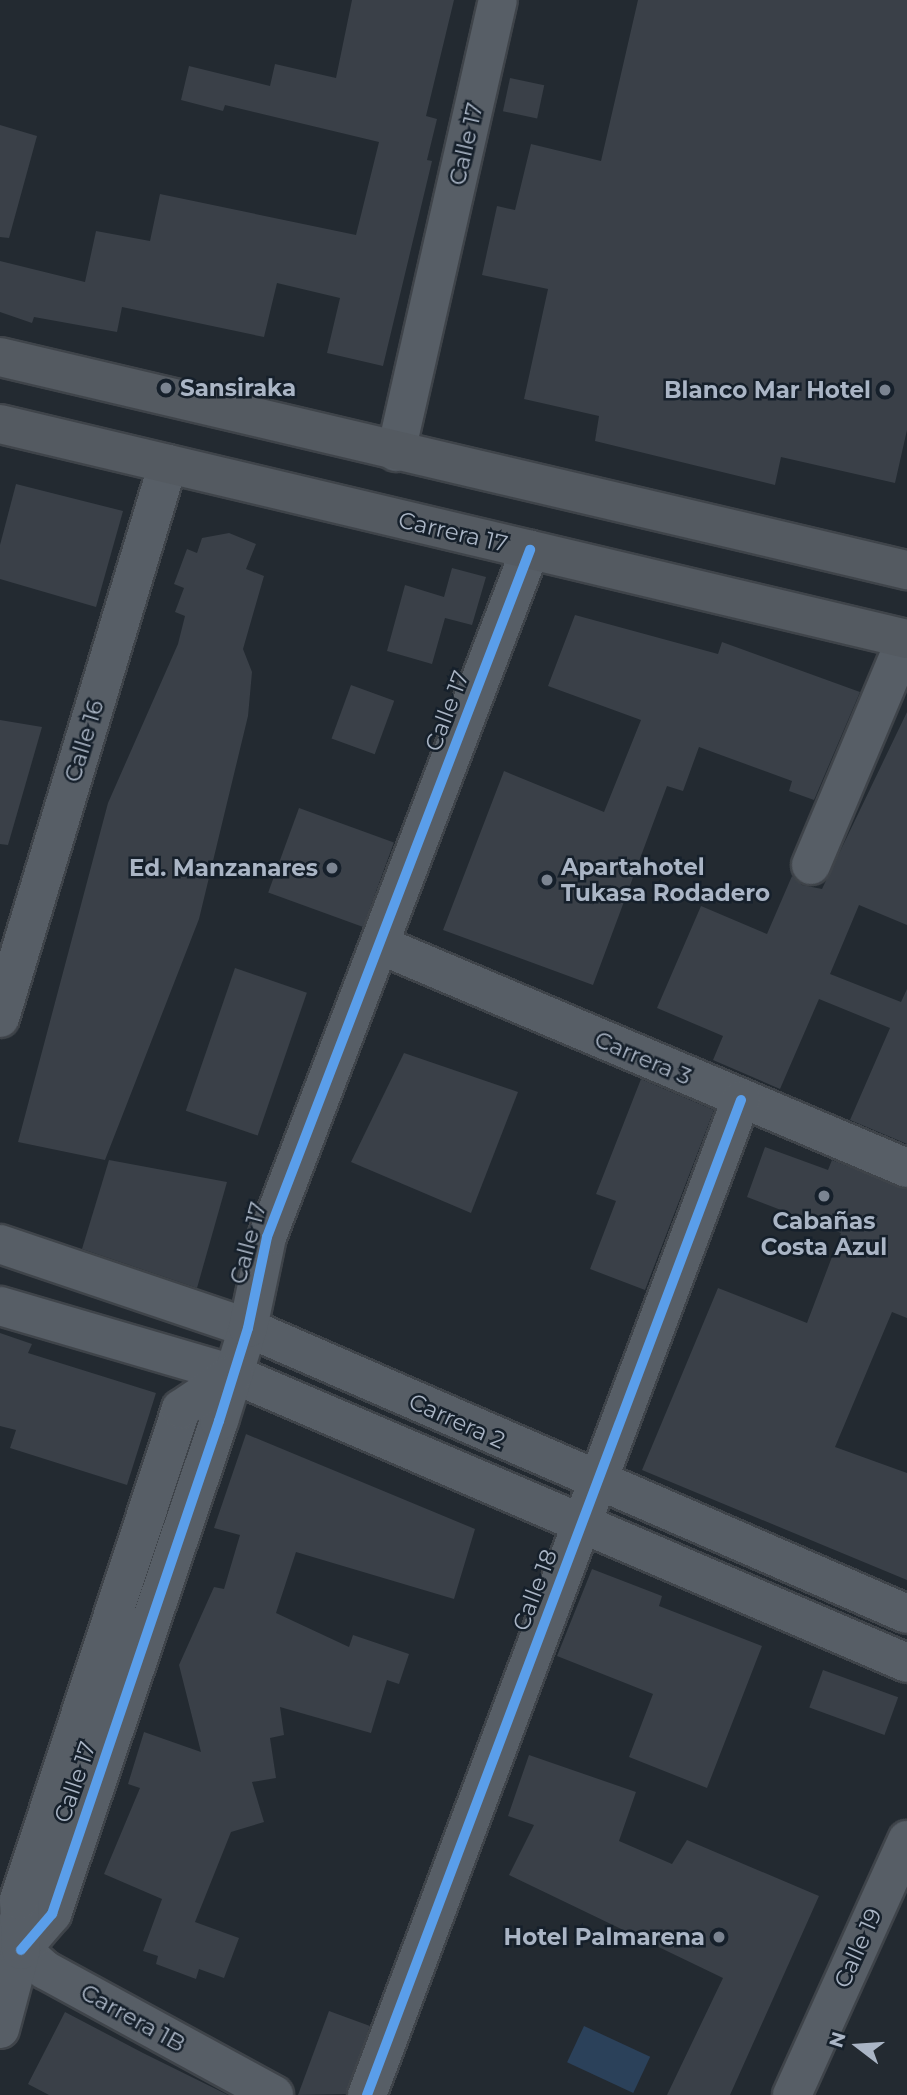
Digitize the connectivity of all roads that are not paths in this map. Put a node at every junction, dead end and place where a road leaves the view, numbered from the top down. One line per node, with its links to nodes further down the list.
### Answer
1 (498, 0): 4 (street, Calle 17)
2 (0, 357): 4 (main road)
3 (0, 424): 5 (main road, Carrera 17)
4 (396, 452): 7 (main road)
5 (167, 464): 6 (main road, Carrera 17); 11 (street, Calle 16)
6 (530, 550): 8 (main road, Carrera 17); 10 (street, Calle 17)
7 (907, 570)
8 (907, 639): 9 (street)
9 (811, 864)
10 (380, 945): 12 (street, Carrera 3); 16 (street, Calle 17)
11 (0, 1018)
12 (741, 1100): 13 (street, Carrera 3); 18 (street, Calle 18)
13 (907, 1168)
14 (0, 1244): 16 (street, Carrera 2)
15 (0, 1307): 17 (street, Carrera 2)
16 (248, 1328): 17 (street, Calle 17); 18 (street, Carrera 2)
17 (233, 1374): 19 (street, Carrera 2); 20 (street, Calle 17); 22 (street, Calle 17)
18 (597, 1483): 19 (street, Calle 18); 21 (street, Carrera 2)
19 (583, 1522): 23 (street, Carrera 2); 28 (street, Calle 18)
20 (114, 1611): 22 (street); 25 (street, Calle 17)
21 (907, 1614)
22 (151, 1623): 25 (street, Calle 17)
23 (907, 1662)
24 (907, 1840): 29 (street, Calle 19)
25 (11, 1940): 26 (street, Calle 17); 27 (street, Carrera 1B)
26 (0, 2029)
27 (274, 2095)
28 (367, 2095)
29 (792, 2095)

